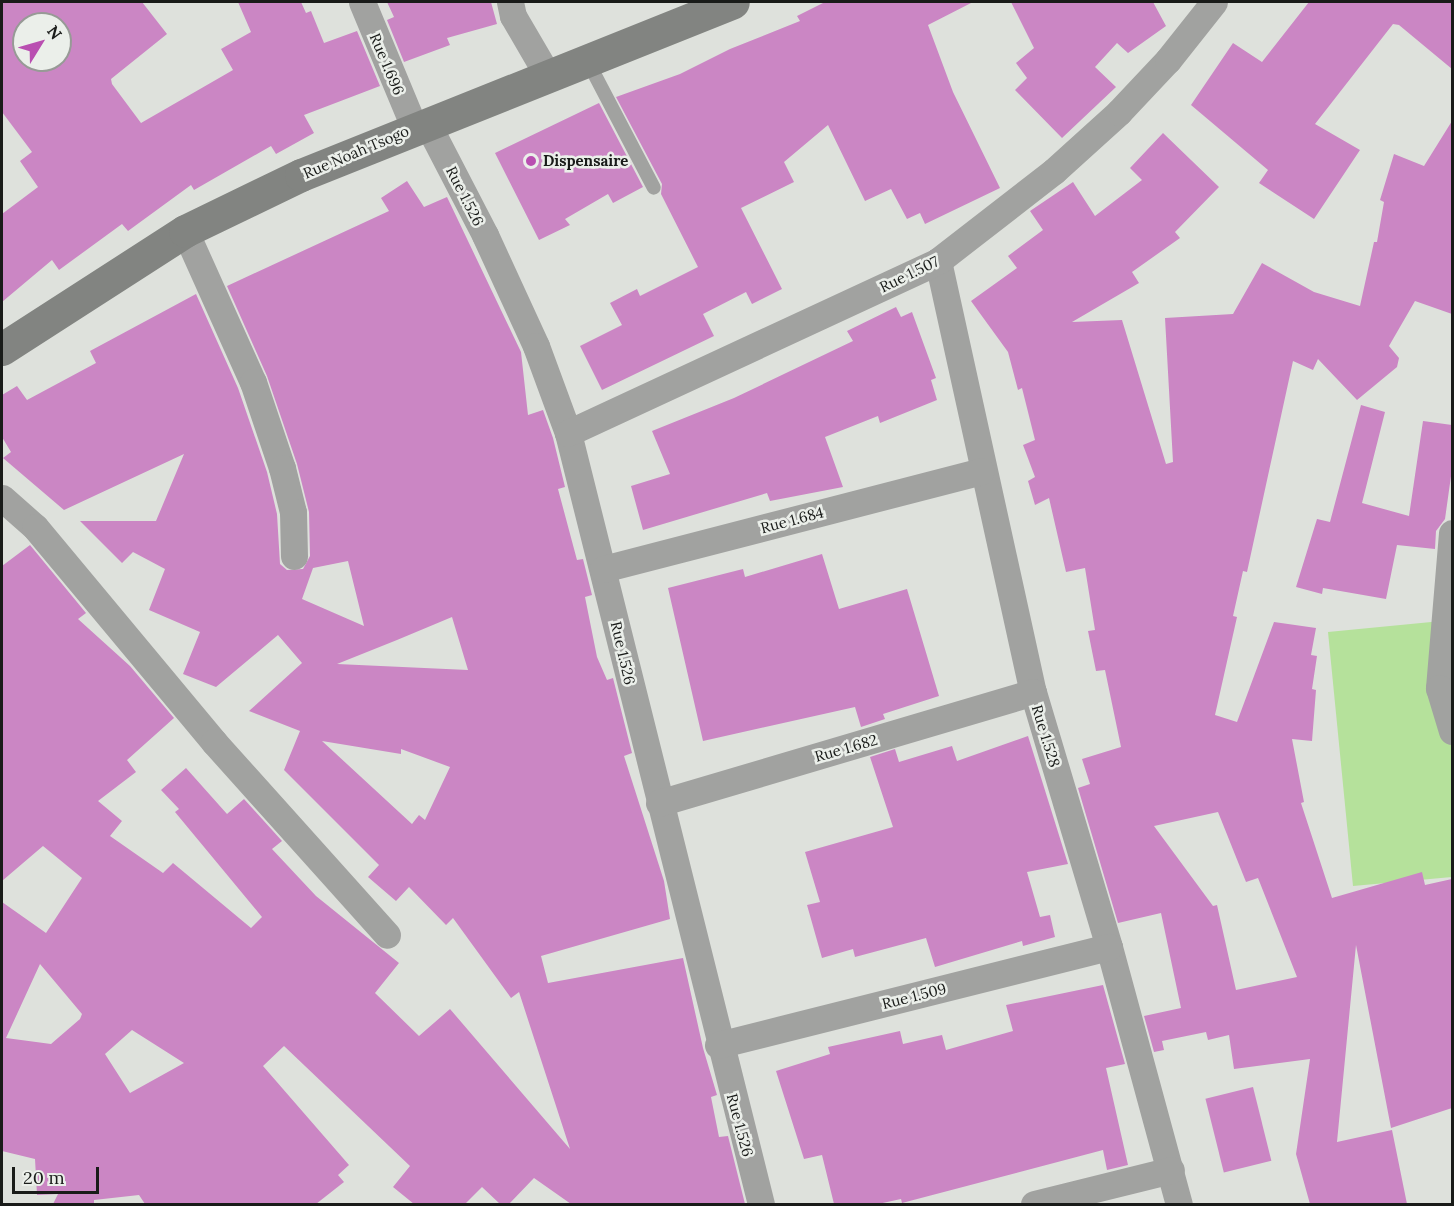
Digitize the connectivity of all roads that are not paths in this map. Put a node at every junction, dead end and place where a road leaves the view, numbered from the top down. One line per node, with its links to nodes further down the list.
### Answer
1 (362, 2): 7 (street, Rue 1.696)
2 (510, 2): 6 (street)
3 (733, 2): 5 (main road, Rue Noah Tsogo)
4 (1214, 2): 10 (street, Rue 1.507)
5 (587, 60): 6 (main road, Rue Noah Tsogo); 8 (lane)
6 (548, 76): 7 (main road, Rue Noah Tsogo)
7 (421, 125): 9 (main road, Rue Noah Tsogo); 12 (street, Rue 1.526)
8 (654, 188)
9 (185, 231): 11 (main road, Rue Noah Tsogo); 16 (street)
10 (938, 261): 12 (street, Rue 1.507); 13 (street, Rue 1.528)
11 (2, 349)
12 (567, 433): 17 (street, Rue 1.526)
13 (981, 471): 17 (street, Rue 1.684); 18 (street, Rue 1.528)
14 (2, 498): 21 (street)
15 (1452, 533): 19 (street)
16 (294, 556)
17 (603, 569): 20 (street, Rue 1.526)
18 (1033, 692): 20 (street, Rue 1.682); 22 (street, Rue 1.528)
19 (1452, 731)
20 (659, 803): 23 (street, Rue 1.526)
21 (387, 935)
22 (1109, 947): 23 (street, Rue 1.509); 24 (street, Rue 1.528)
23 (718, 1045): 25 (street, Rue 1.526)
24 (1171, 1170): 26 (street); 27 (street, Rue 1.528)
25 (761, 1204)
26 (1034, 1204)
27 (1179, 1204)

